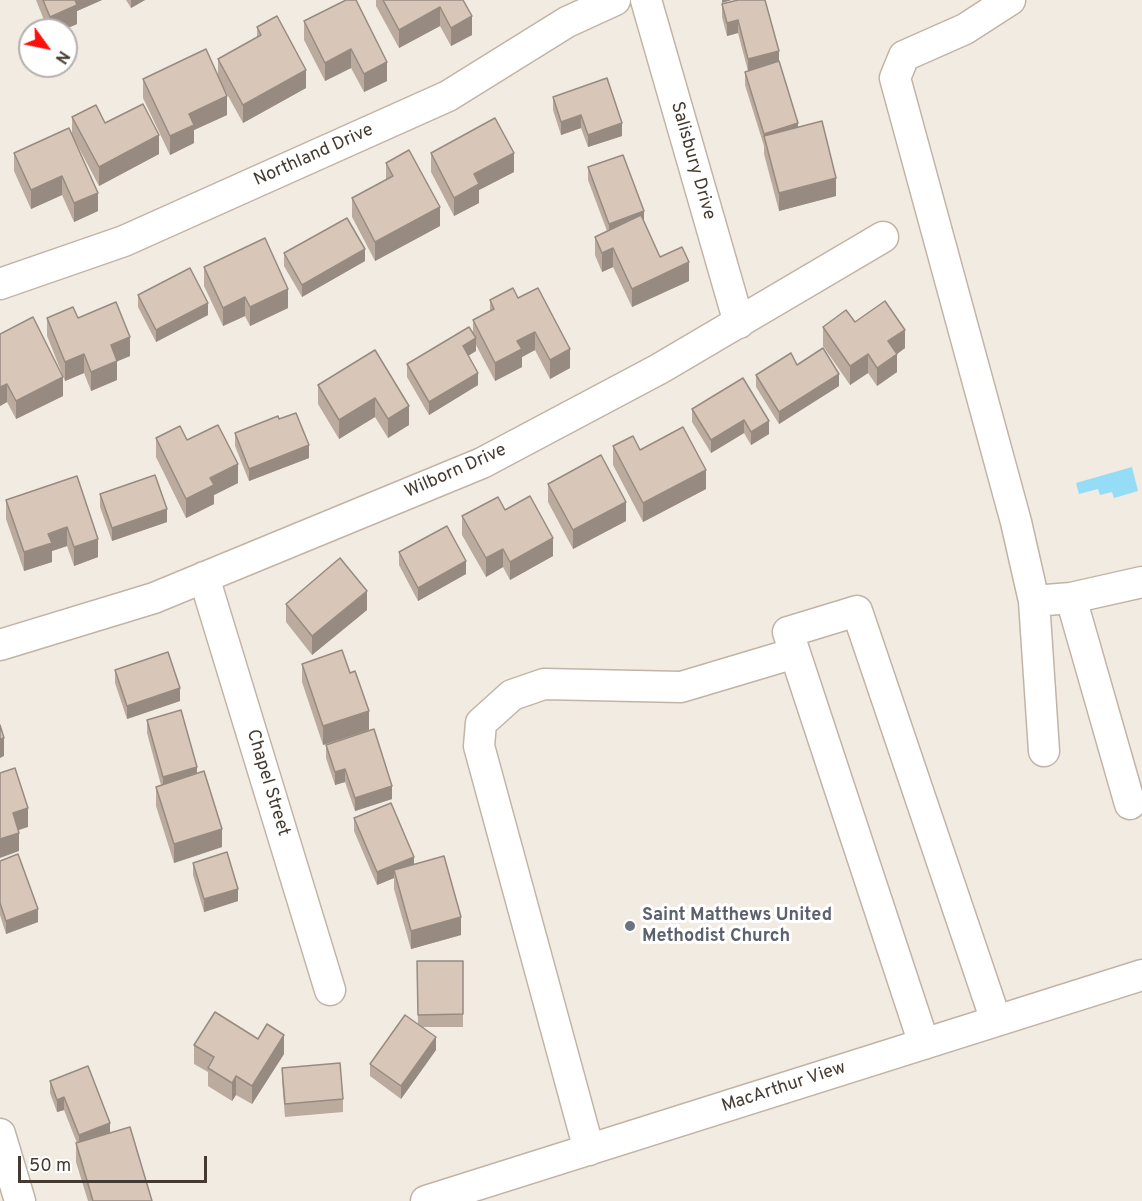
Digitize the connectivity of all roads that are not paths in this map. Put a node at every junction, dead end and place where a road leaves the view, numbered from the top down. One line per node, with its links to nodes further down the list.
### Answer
1 (615, 0): 5 (street, Northland Drive)
2 (646, 0): 6 (street, Salisbury Drive)
3 (1010, 0): 10 (street)
4 (883, 237): 6 (street, Wilborn Drive)
5 (0, 284)
6 (739, 323): 7 (street, Wilborn Drive)
7 (204, 576): 11 (street, Wilborn Drive); 16 (street, Chapel Street)
8 (1142, 582): 9 (street)
9 (1071, 598): 10 (street); 14 (street)
10 (1034, 601): 13 (street)
11 (0, 645)
12 (795, 653): 17 (street); 18 (street); 20 (street)
13 (1044, 751)
14 (1130, 804)
15 (1142, 975): 17 (street, MacArthur View)
16 (330, 990)
17 (996, 1021): 18 (street, MacArthur View)
18 (924, 1044): 20 (street, MacArthur View)
19 (0, 1134): 21 (street)
20 (588, 1150): 22 (street, MacArthur View)
21 (20, 1201)
22 (426, 1201)

